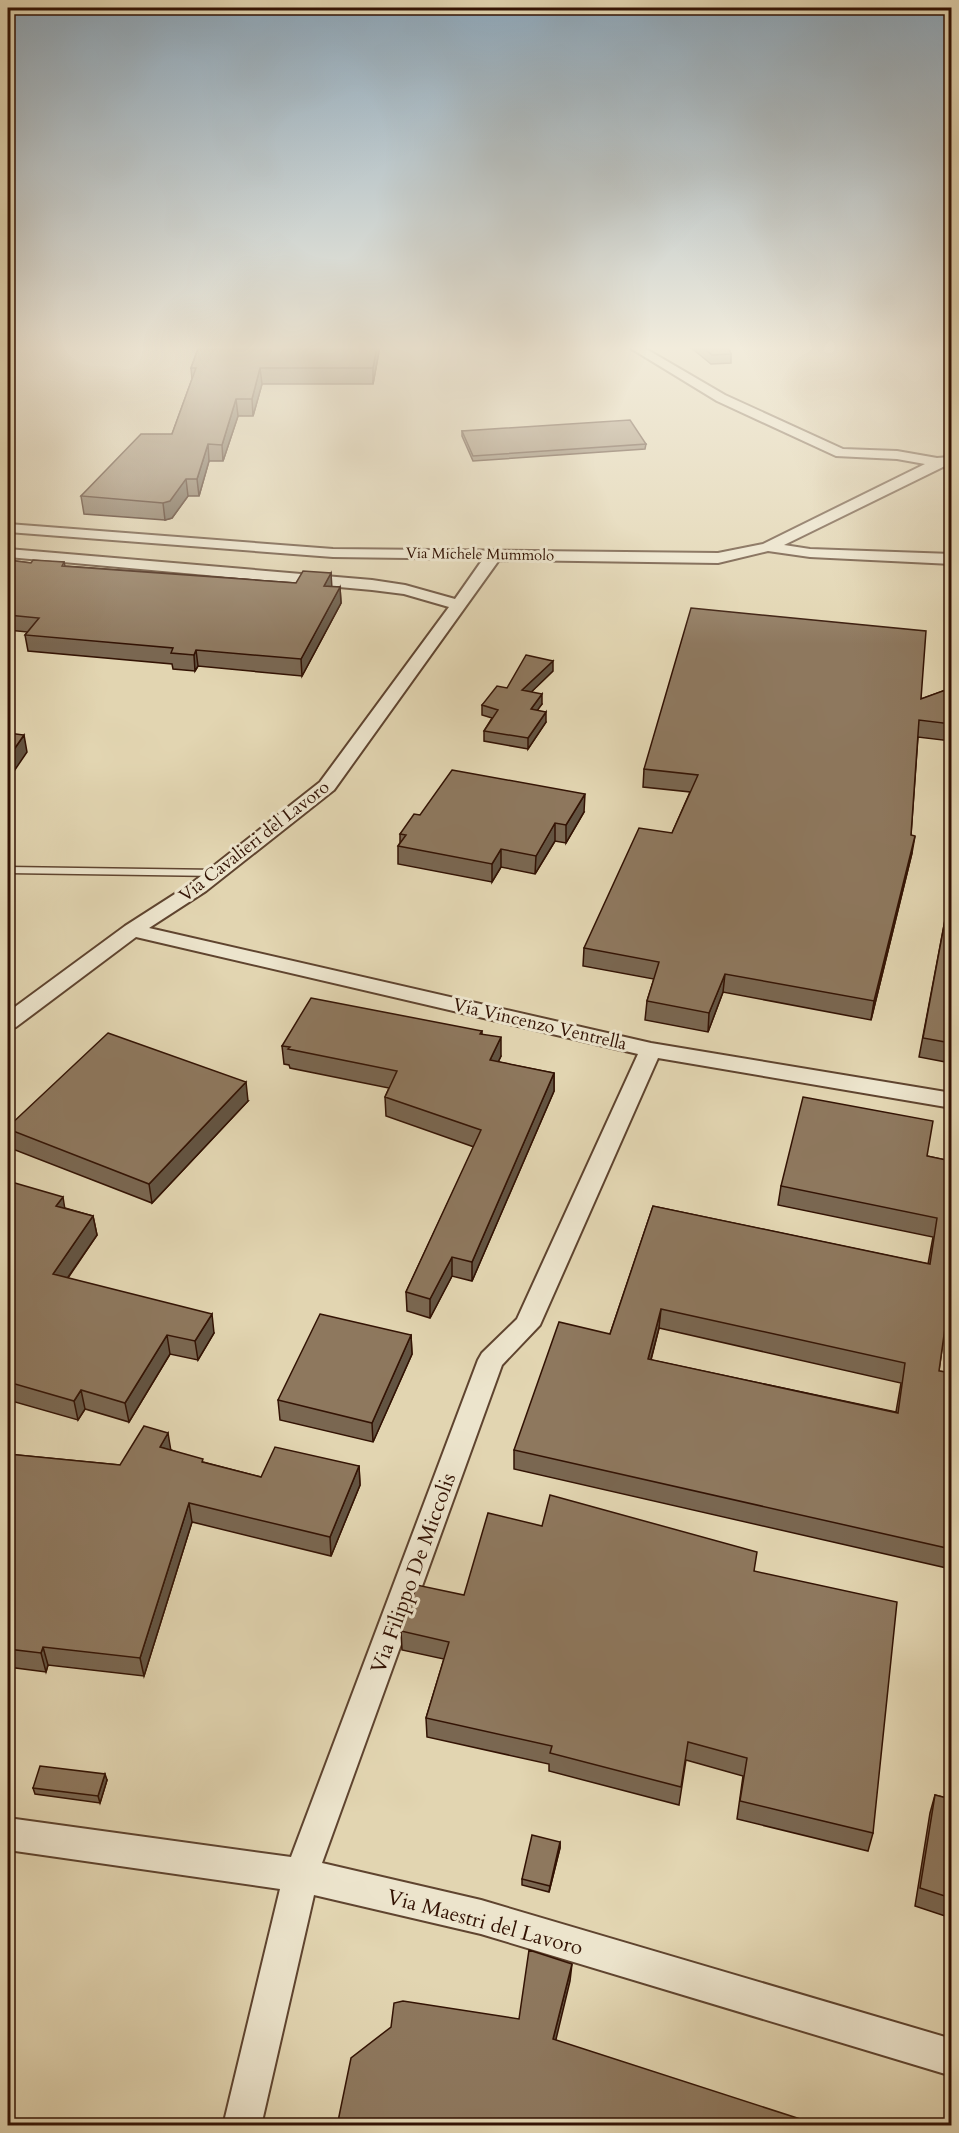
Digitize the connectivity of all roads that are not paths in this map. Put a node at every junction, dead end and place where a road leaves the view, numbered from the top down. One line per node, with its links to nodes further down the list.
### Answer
1 (826, 446): 2 (street)
2 (946, 460): 4 (street)
3 (8, 528): 6 (street, Via Michele Mummolo)
4 (768, 547): 6 (street, Via Michele Mummolo); 7 (street, Via Michele Mummolo)
5 (8, 553): 8 (street)
6 (495, 554): 8 (street, Via Cavalieri del Lavoro)
7 (951, 559)
8 (459, 605): 10 (street, Via Cavalieri del Lavoro)
9 (8, 870): 10 (lane)
10 (218, 873): 11 (street, Via Cavalieri del Lavoro)
11 (132, 930): 12 (street, Via Cavalieri del Lavoro); 13 (street, Via Vincenzo Ventrella)
12 (8, 1022)
13 (651, 1050): 14 (street, Via Vincenzo Ventrella); 16 (street, Via Filippo De Miccolis)
14 (951, 1101)
15 (8, 1834): 16 (street, Via Maestri del Lavoro)
16 (302, 1875): 17 (street, Via Maestri del Lavoro); 18 (street, Via Filippo De Miccolis)
17 (951, 2058)
18 (242, 2126)

